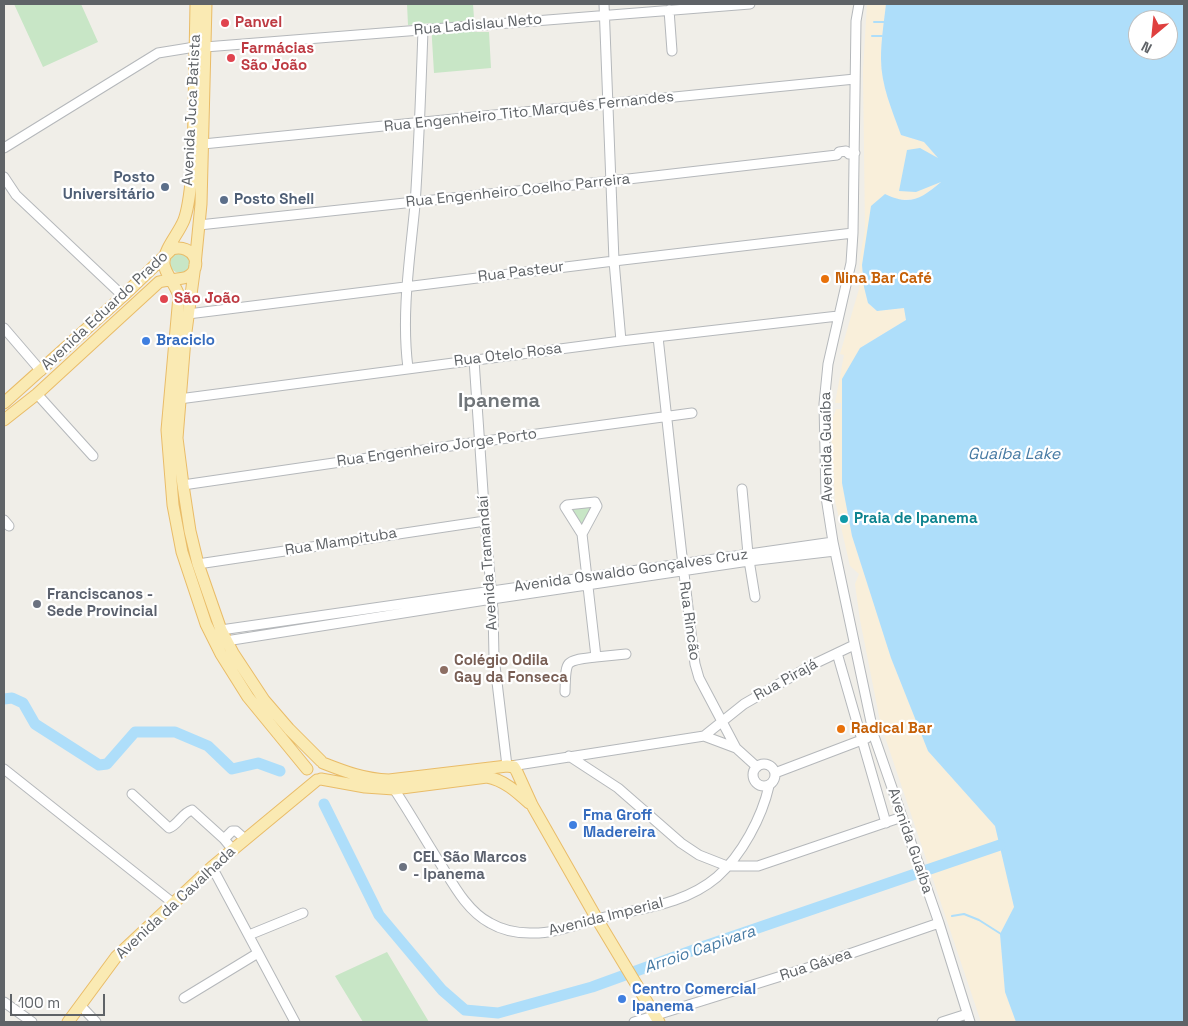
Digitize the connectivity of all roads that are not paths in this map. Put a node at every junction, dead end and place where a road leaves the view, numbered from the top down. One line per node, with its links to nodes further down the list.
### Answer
1 (196, 4): 9 (main road, Avenida Juca Batista)
2 (206, 4): 9 (main road, Avenida Juca Batista)
3 (604, 4): 7 (street)
4 (750, 4): 6 (street, Rua Ladislau Neto)
5 (859, 4): 11 (street, Avenida Guaíba)
6 (672, 8): 7 (street, Rua Ladislau Neto); 10 (street)
7 (605, 15): 8 (street, Rua Ladislau Neto); 12 (street)
8 (423, 30): 9 (street, Rua Ladislau Neto); 13 (street)
9 (200, 47): 14 (main road, Avenida Juca Batista); 15 (street, Rua Ladislau Neto); 22 (main road, Avenida Juca Batista)
10 (672, 51)
11 (855, 79): 12 (street, Rua Engenheiro Tito Marquês Fernandes); 16 (street, Avenida Guaíba)
12 (609, 103): 13 (street, Rua Engenheiro Tito Marquês Fernandes); 18 (street)
13 (420, 123): 14 (street, Rua Engenheiro Tito Marquês Fernandes); 19 (street)
14 (202, 144): 20 (main road, Avenida Juca Batista)
15 (4, 148)
16 (852, 154): 18 (street, Rua Engenheiro Coelho Parreira); 21 (street, Avenida Guaíba)
17 (4, 177): 27 (street)
18 (611, 181): 19 (street, Rua Engenheiro Coelho Parreira); 23 (street)
19 (415, 202): 20 (street, Rua Engenheiro Coelho Parreira); 26 (street)
20 (199, 225): 24 (main road, Avenida Juca Batista)
21 (853, 233): 23 (street, Rua Pasteur); 29 (street, Avenida Guaíba)
22 (166, 254): 24 (main road, Avenida Eduardo Prado); 25 (main road); 27 (main road, Avenida Eduardo Prado)
23 (614, 261): 26 (street, Rua Pasteur); 32 (street)
24 (195, 265): 25 (main road, Avenida Eduardo Prado); 28 (main road, Avenida Juca Batista)
25 (171, 278): 36 (main road, Avenida Eduardo Prado); 76 (main road)
26 (408, 287): 28 (street, Rua Pasteur); 34 (street)
27 (123, 296): 35 (main road, Avenida Eduardo Prado)
28 (188, 314): 37 (main road, Avenida Juca Batista)
29 (838, 316): 31 (street, Rua Otelo Rosa); 48 (street, Avenida Guaíba)
30 (4, 328): 35 (street)
31 (658, 337): 32 (street, Rua Otelo Rosa); 40 (street, Rua Rincão)
32 (621, 341): 33 (street, Rua Otelo Rosa)
33 (474, 360): 34 (street, Rua Otelo Rosa); 42 (street, Avenida Tramandaí)
34 (408, 368): 37 (street, Rua Otelo Rosa)
35 (41, 371): 38 (main road, Avenida Eduardo Prado)
36 (37, 394): 41 (main road, Avenida Eduardo Prado); 43 (street)
37 (179, 399): 44 (main road, Avenida Juca Batista)
38 (4, 403)
39 (692, 413): 40 (street, Rua Engenheiro Jorge Porto)
40 (668, 415): 42 (street, Rua Engenheiro Jorge Porto); 51 (street, Rua Rincão)
41 (4, 420)
42 (480, 442): 44 (street, Rua Engenheiro Jorge Porto); 46 (street, Avenida Tramandaí)
43 (93, 456)
44 (183, 485): 50 (main road, Avenida Juca Batista)
45 (742, 489): 49 (street)
46 (485, 521): 50 (street, Rua Mampituba); 53 (street, Avenida Tramandaí)
47 (582, 534): 52 (street)
48 (834, 546): 49 (street, Avenida Oswaldo Gonçalves Cruz); 60 (street, Avenida Guaíba)
49 (749, 558): 51 (street, Avenida Oswaldo Gonçalves Cruz); 54 (street)
50 (198, 564): 58 (main road, Avenida Juca Batista)
51 (682, 567): 52 (street, Avenida Oswaldo Gonçalves Cruz); 65 (street, Rua Rincão)
52 (586, 582): 53 (street, Avenida Oswaldo Gonçalves Cruz); 63 (street)
53 (492, 595): 55 (street, Avenida Oswaldo Gonçalves Cruz); 74 (street, Avenida Tramandaí)
54 (755, 597)
55 (401, 609): 56 (street, Avenida Oswaldo Gonçalves Cruz); 57 (street, Avenida Oswaldo Gonçalves Cruz)
56 (318, 616): 57 (street); 58 (street, Avenida Oswaldo Gonçalves Cruz)
57 (320, 626): 59 (street, Avenida Oswaldo Gonçalves Cruz)
58 (221, 630): 59 (main road, Avenida Juca Batista)
59 (226, 641): 71 (main road, Avenida Juca Batista)
60 (854, 645): 61 (street, Rua Pirajá); 67 (street, Avenida Guaíba)
61 (837, 653): 65 (street, Rua Pirajá); 68 (street, Avenida Guaíba)
62 (626, 654): 63 (street)
63 (596, 657): 64 (street)
64 (565, 692)
65 (722, 722): 66 (street, Rua Pirajá); 69 (street, Rua Rincão)
66 (704, 736): 69 (street); 70 (street)
67 (874, 736): 68 (street); 82 (street, Avenida Guaíba)
68 (861, 740): 75 (street); 83 (street, Avenida Guaíba)
69 (736, 748): 72 (street, Rua Rincão)
70 (569, 756): 74 (street); 87 (street)
71 (322, 762): 74 (main road); 76 (main road); 76 (main road)
72 (758, 767): 75 (street); 78 (street)
73 (4, 769): 89 (street)
74 (511, 770): 77 (main road); 77 (main road); 81 (main road, Avenida Tramandaí)
75 (775, 773): 78 (street)
76 (313, 775): 79 (main road); 85 (main road, Avenida da Cavalhada)
77 (504, 783): 79 (main road); 81 (main road, Avenida Tramandaí)
78 (769, 786): 87 (street, Avenida Imperial)
79 (394, 789): 91 (street, Avenida Imperial)
80 (132, 794): 84 (street)
81 (532, 805): 91 (main road, Avenida Tramandaí)
82 (902, 817): 83 (street); 92 (street, Avenida Guaíba)
83 (886, 823): 87 (street)
84 (224, 839): 85 (street); 86 (street)
85 (245, 840): 86 (main road, Avenida da Cavalhada)
86 (233, 850): 88 (main road, Avenida da Cavalhada)
87 (727, 866): 91 (street, Avenida Imperial)
88 (212, 868): 89 (main road, Avenida da Cavalhada); 93 (street)
89 (173, 903): 97 (main road, Avenida da Cavalhada)
90 (303, 912): 93 (street)
91 (597, 919): 99 (main road, Avenida Tramandaí)
92 (939, 923): 98 (street, Avenida Guaíba); 99 (street, Rua Gávea)
93 (248, 935): 94 (street)
94 (258, 953): 95 (street); 103 (street)
95 (184, 998)
96 (4, 1002): 100 (street)
97 (80, 1004): 101 (main road, Avenida da Cavalhada); 102 (street)
98 (968, 1018): 105 (street)
99 (657, 1019): 104 (street, Rua Gávea)
100 (32, 1022)
101 (68, 1022)
102 (96, 1022)
103 (295, 1022)
104 (634, 1022)
105 (942, 1022)

